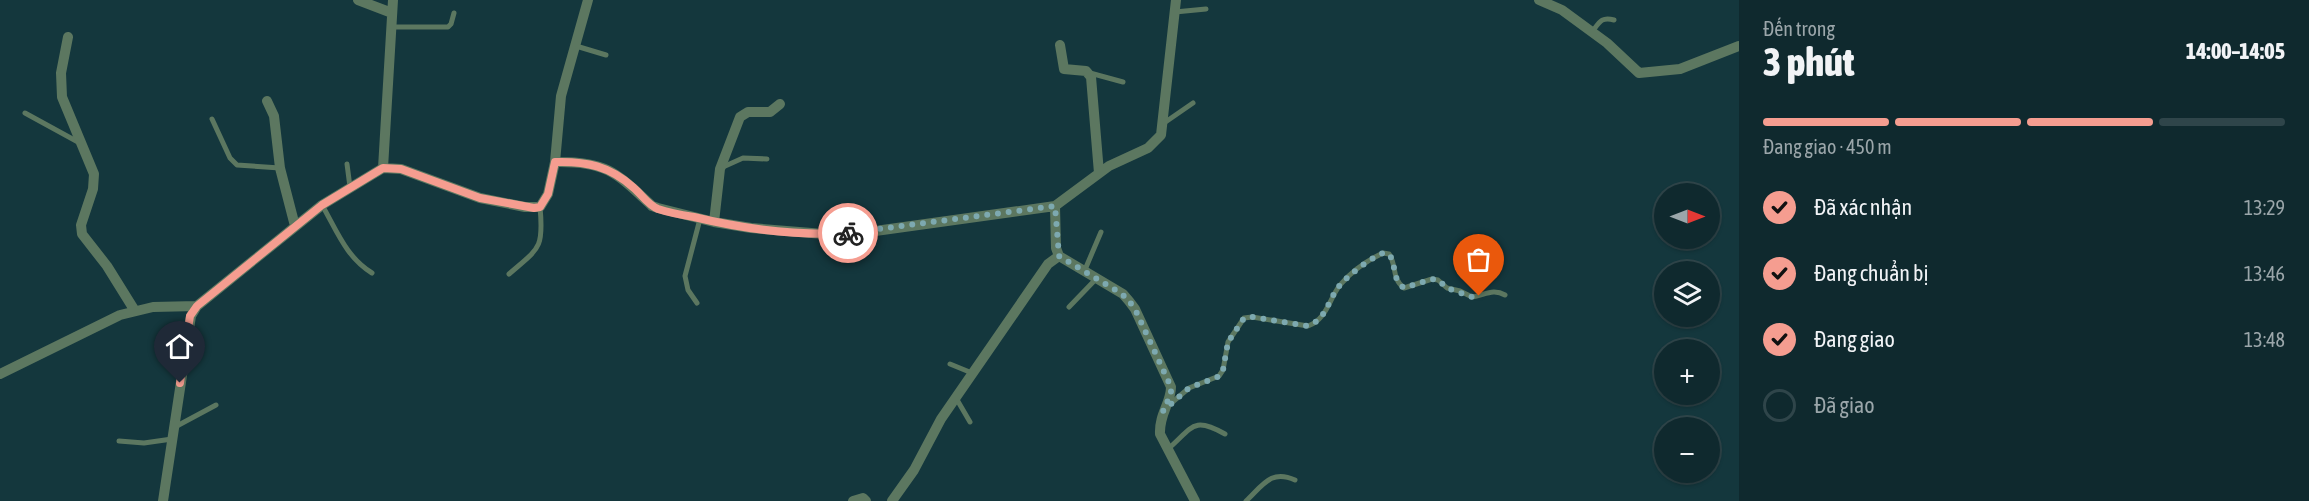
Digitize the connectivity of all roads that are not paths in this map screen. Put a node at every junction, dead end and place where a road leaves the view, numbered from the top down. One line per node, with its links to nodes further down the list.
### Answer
1 (358, 0): 8 (street)
2 (393, 0): 8 (street)
3 (588, 0): 15 (street)
4 (1176, 0): 7 (street)
5 (1539, 0): 12 (street)
6 (1206, 9): 7 (lane)
7 (1175, 12): 25 (street)
8 (392, 13): 11 (street)
9 (454, 13): 11 (lane)
10 (1614, 20): 12 (lane)
11 (391, 27): 31 (street)
12 (1592, 32): 16 (street)
13 (68, 37): 26 (street)
14 (1060, 45): 18 (street)
15 (576, 46): 17 (lane); 28 (street)
16 (1739, 46)
17 (606, 55)
18 (1089, 73): 19 (lane); 33 (street)
19 (1122, 82)
20 (267, 101): 30 (street)
21 (1193, 103): 25 (lane)
22 (780, 104): 32 (street)
23 (25, 113): 26 (lane)
24 (212, 119): 30 (lane)
25 (1163, 124): 33 (street)
26 (82, 144): 51 (street)
27 (766, 159): 32 (lane)
28 (555, 162): 37 (street); 38 (street)
29 (347, 164): 34 (lane)
30 (280, 168): 40 (street)
31 (383, 168): 34 (street); 37 (street)
32 (720, 169): 39 (street)
33 (1099, 173): 36 (street)
34 (350, 187): 35 (street)
35 (322, 205): 40 (street); 44 (lane)
36 (1055, 206): 39 (street); 42 (street)
37 (540, 207): 45 (lane)
38 (700, 219): 39 (street); 48 (lane)
39 (714, 222)
40 (295, 226): 49 (street)
41 (1101, 232): 43 (lane)
42 (1059, 256): 43 (street); 53 (street)
43 (1084, 272): 46 (street)
44 (372, 273)
45 (509, 274)
46 (1096, 279): 50 (lane); 57 (street)
47 (1505, 295): 57 (lane)
48 (697, 303)
49 (197, 306): 51 (street); 59 (street)
50 (1069, 307)
51 (135, 311): 54 (street)
52 (950, 364): 53 (lane)
53 (974, 373): 55 (street)
54 (0, 374)
55 (957, 398): 58 (lane); 67 (street)
56 (216, 405): 59 (lane)
57 (1163, 411): 62 (street)
58 (970, 422)
59 (173, 434): 61 (lane); 64 (street)
60 (1225, 434): 62 (lane)
61 (119, 441)
62 (1167, 450): 68 (street)
63 (1295, 480): 69 (lane)
64 (163, 501)
65 (853, 501): 66 (street)
66 (866, 501)
67 (892, 501)
68 (1195, 501)
69 (1246, 501)

